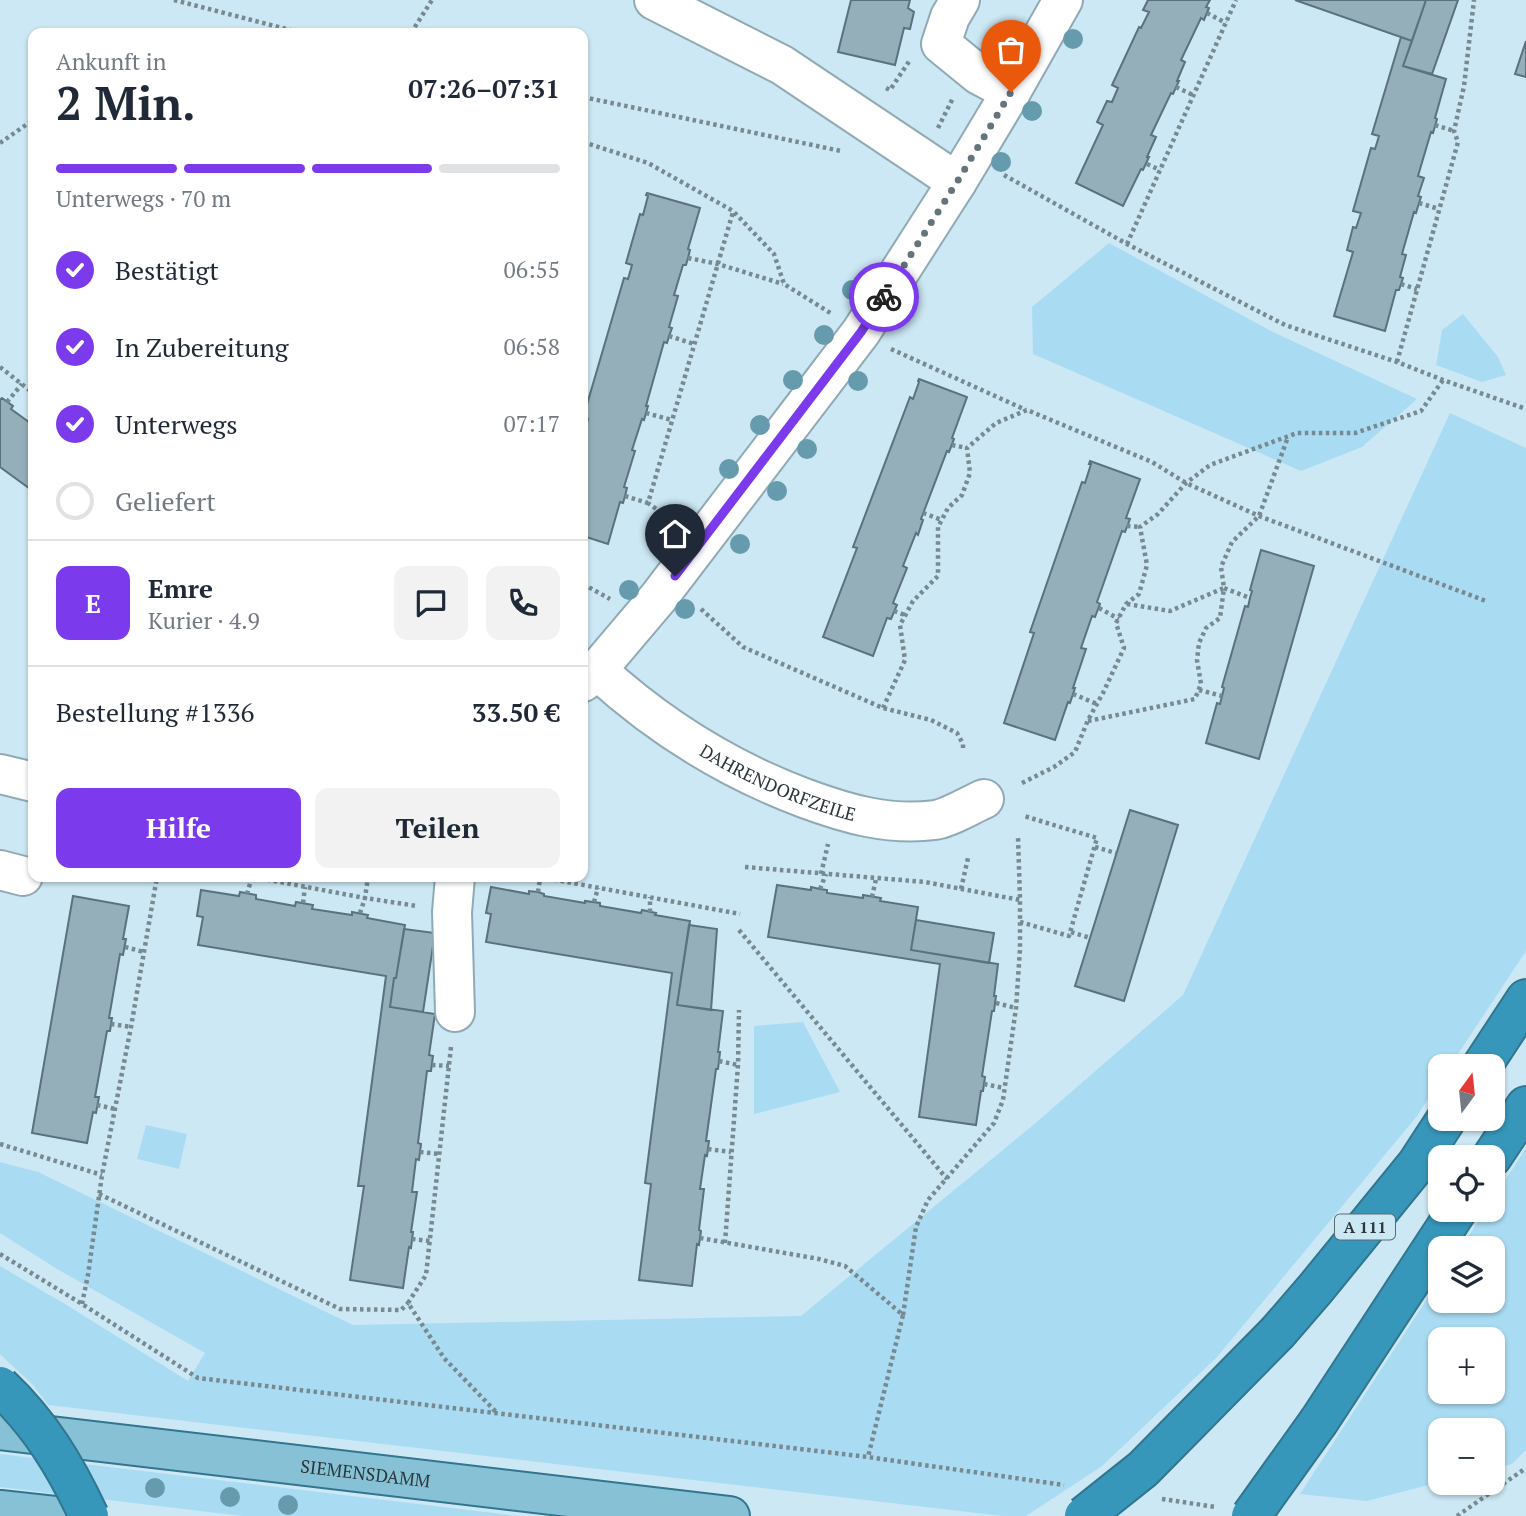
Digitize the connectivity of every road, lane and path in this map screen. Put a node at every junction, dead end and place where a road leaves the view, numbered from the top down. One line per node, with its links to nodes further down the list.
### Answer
1 (174, 0): 10 (path)
2 (432, 0): 11 (path)
3 (654, 0): 23 (street)
4 (960, 0): 14 (street)
5 (1063, 0): 14 (street)
6 (1236, 0): 9 (path)
7 (1474, 0): 19 (path)
8 (1206, 13): 9 (path)
9 (1226, 23): 15 (path)
10 (283, 28)
11 (414, 28)
12 (959, 87): 23 (path)
13 (1176, 87): 15 (path)
14 (1011, 92): 27 (street)
15 (1193, 95): 25 (path)
16 (588, 98): 22 (path)
17 (28, 123): 20 (path)
18 (1435, 125): 19 (path)
19 (1454, 131): 29 (path)
20 (0, 143)
21 (588, 144): 30 (path)
22 (850, 153)
23 (922, 159): 27 (street)
24 (1146, 164): 25 (path)
25 (1160, 170): 31 (path)
26 (1004, 175): 31 (path)
27 (957, 182): 37 (street)
28 (1419, 203): 29 (path)
29 (1439, 209): 36 (path)
30 (733, 211): 33 (path); 34 (path)
31 (1127, 244): 41 (path)
32 (688, 258): 33 (path)
33 (718, 264): 34 (path); 39 (path)
34 (784, 284): 37 (path)
35 (1401, 284): 36 (path)
36 (1417, 289): 41 (path)
37 (861, 332): 74 (street)
38 (669, 336): 39 (path)
39 (695, 344): 50 (path)
40 (895, 352): 48 (path)
41 (1397, 362): 43 (path)
42 (0, 367): 44 (path)
43 (1443, 380): 47 (path); 51 (path)
44 (22, 384): 45 (path); 46 (path)
45 (28, 389)
46 (7, 402)
47 (1526, 410)
48 (1027, 411): 53 (path); 54 (path)
49 (646, 413): 50 (path)
50 (672, 420): 56 (path)
51 (1288, 437): 54 (path); 58 (path)
52 (952, 445): 53 (path)
53 (967, 448): 59 (path)
54 (1186, 482): 58 (path); 62 (path)
55 (625, 496): 56 (path)
56 (648, 503): 60 (path)
57 (923, 513): 59 (path)
58 (1259, 516): 64 (path); 67 (path)
59 (942, 520): 72 (path)
60 (673, 521)
61 (1127, 526): 62 (path)
62 (1140, 527): 68 (path)
63 (588, 587): 66 (path)
64 (1224, 588): 65 (path); 68 (path); 75 (path)
65 (1250, 598)
66 (610, 599)
67 (1486, 601)
68 (1126, 604): 73 (path)
69 (1098, 608): 73 (path)
70 (701, 609): 79 (path)
71 (894, 611): 72 (path)
72 (905, 615): 79 (path)
73 (1119, 619): 78 (path)
74 (590, 676): 85 (street, DAHRENDORFZEILE)
75 (1199, 689): 77 (path); 80 (path)
76 (1073, 694): 78 (path)
77 (1222, 696)
78 (1097, 704): 80 (path)
79 (883, 708): 81 (path)
80 (1087, 721): 84 (path)
81 (964, 751)
82 (0, 774): 83 (street)
83 (28, 781)
84 (1022, 783)
85 (984, 799)
86 (1024, 816): 89 (path)
87 (830, 834): 93 (path)
88 (1018, 837): 111 (path)
89 (1095, 847): 90 (path); 119 (path)
90 (1116, 853)
91 (968, 858): 104 (path)
92 (746, 867): 93 (path)
93 (823, 874): 94 (path); 103 (path)
94 (876, 879): 104 (path); 109 (path)
95 (157, 882): 122 (path)
96 (251, 882): 106 (path)
97 (278, 882): 101 (path)
98 (367, 882): 110 (path)
99 (539, 882): 105 (path)
100 (566, 882): 102 (path)
101 (305, 887): 110 (path); 113 (path)
102 (598, 888): 108 (path); 112 (path)
103 (820, 888)
104 (961, 889): 111 (path)
105 (538, 892)
106 (247, 894)
107 (454, 894): 110 (path); 127 (street)
108 (650, 897): 114 (path); 116 (path)
109 (872, 897)
110 (365, 898): 115 (path)
111 (1020, 900): 117 (path)
112 (594, 902)
113 (303, 903)
114 (650, 912)
115 (360, 913)
116 (740, 914)
117 (1020, 922): 119 (path); 125 (path)
118 (739, 930): 148 (path)
119 (1070, 931): 120 (path)
120 (1090, 938)
121 (125, 947): 122 (path)
122 (144, 951): 129 (path)
123 (1524, 1002): 130 (highway)
124 (996, 1003): 125 (path)
125 (1016, 1008): 136 (path)
126 (739, 1010): 133 (path)
127 (455, 1012): 134 (path)
128 (111, 1024): 129 (path)
129 (131, 1027): 139 (path)
130 (1490, 1054)
131 (719, 1061): 133 (path)
132 (432, 1065): 134 (path)
133 (738, 1065): 145 (path)
134 (449, 1066): 146 (path)
135 (984, 1084): 136 (path)
136 (1004, 1088): 148 (path)
137 (97, 1105): 139 (path)
138 (1526, 1106): 142 (highway)
139 (115, 1109): 147 (path)
140 (1439, 1131): 165 (highway, A 111, bridge)
141 (0, 1144): 147 (path)
142 (1500, 1145)
143 (708, 1149): 145 (path)
144 (420, 1152): 146 (path)
145 (732, 1153): 154 (path)
146 (439, 1154): 153 (path)
147 (102, 1175): 149 (path)
148 (947, 1180): 158 (path)
149 (99, 1194): 156 (path); 157 (path)
150 (1449, 1222): 167 (highway, bridge)
151 (700, 1238): 154 (path)
152 (412, 1239): 153 (path)
153 (430, 1241): 156 (path)
154 (725, 1243): 158 (path)
155 (0, 1254): 157 (path)
156 (408, 1303): 160 (path)
157 (82, 1304): 160 (path)
158 (903, 1315): 162 (path)
159 (0, 1385): 169 (highway, bridge)
160 (496, 1413): 162 (path)
161 (0, 1430): 170 (main road, SIEMENSDAMM)
162 (869, 1458): 165 (path)
163 (1526, 1468): 171 (path)
164 (1152, 1498): 167 (path)
165 (1078, 1501)
166 (0, 1510): 168 (main road)
167 (1235, 1512)
168 (55, 1516)
169 (89, 1516)
170 (730, 1516)
171 (1457, 1516)

